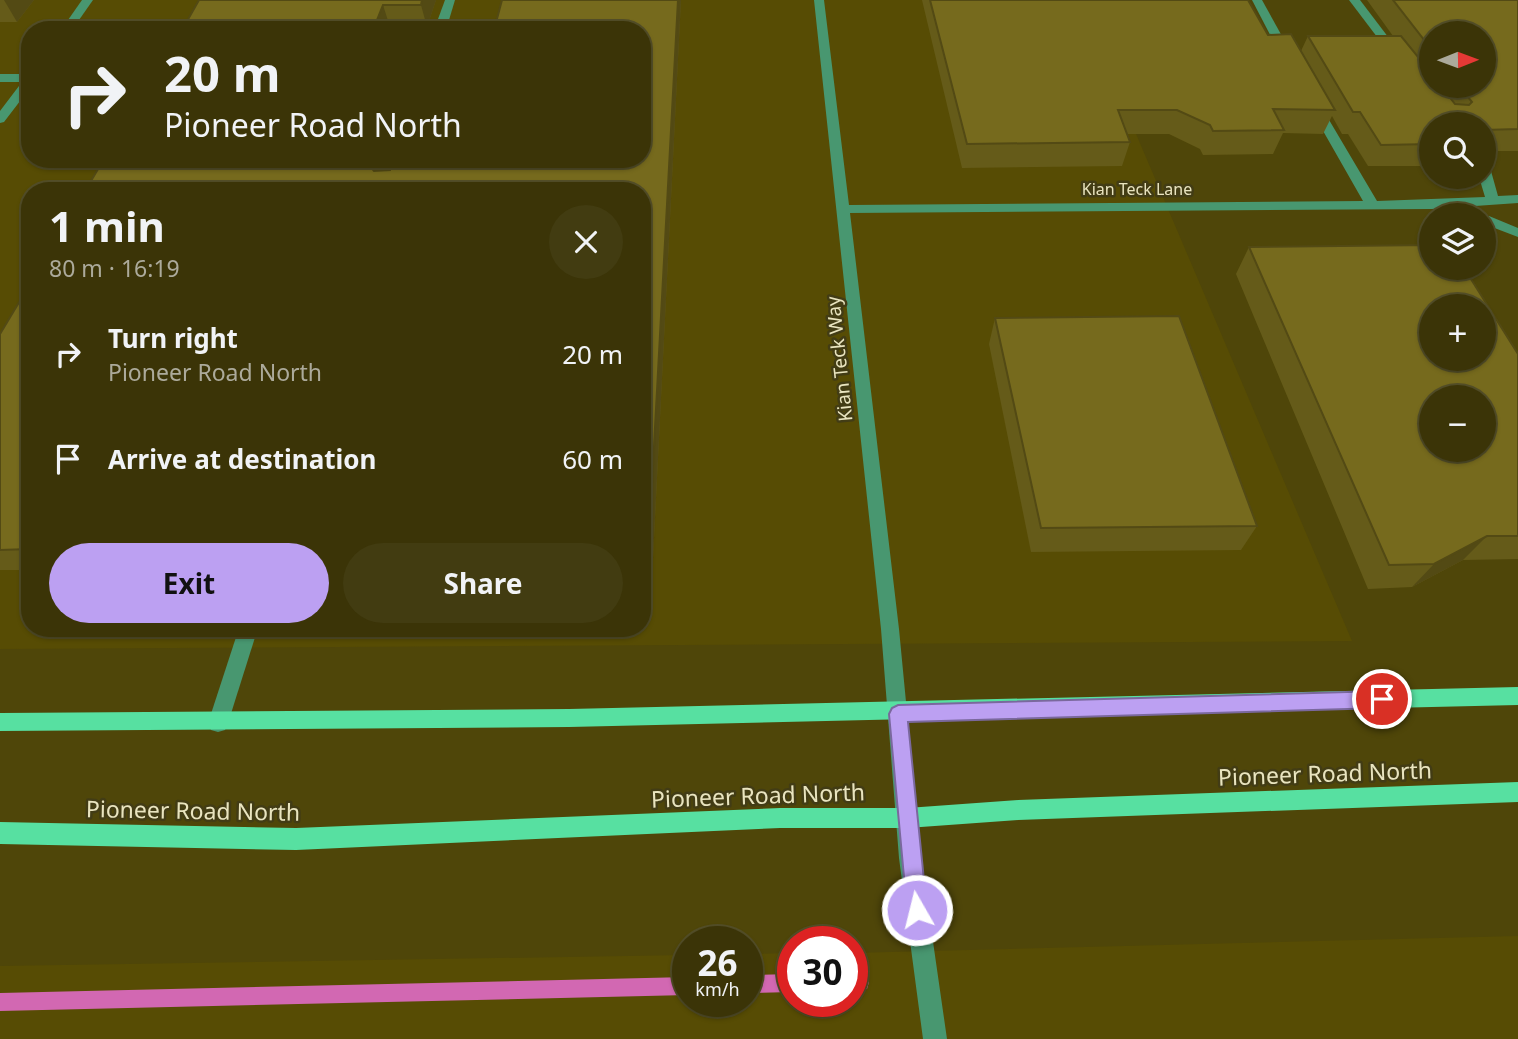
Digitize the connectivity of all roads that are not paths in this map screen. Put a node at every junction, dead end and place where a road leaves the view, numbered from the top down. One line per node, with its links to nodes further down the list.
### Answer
1 (88, 0): 6 (street)
2 (450, 0): 7 (street)
3 (819, 0): 21 (street, Kian Teck Way)
4 (1257, 0): 9 (street)
5 (1354, 0): 8 (street)
6 (73, 21)
7 (443, 21)
8 (1402, 62)
9 (1297, 74)
10 (0, 78): 11 (street)
11 (21, 78)
12 (21, 90): 14 (street)
13 (1311, 98): 19 (street)
14 (0, 119)
15 (1489, 189): 16 (street)
16 (1492, 199): 17 (street, Kian Teck Lane); 18 (street, Kian Teck Lane)
17 (1518, 199)
18 (1452, 203)
19 (1372, 205): 20 (street, Kian Teck Lane); 21 (street, Kian Teck Lane)
20 (1419, 205)
21 (843, 209): 26 (street, Kian Teck Way)
22 (1496, 224): 23 (street)
23 (1518, 233)
24 (246, 637): 28 (street)
25 (1518, 696): 26 (main road)
26 (898, 714): 28 (main road); 30 (street, Kian Teck Way)
27 (0, 722): 28 (main road)
28 (218, 723)
29 (1518, 792): 30 (main road, Pioneer Road North)
30 (906, 818): 31 (main road, Pioneer Road North); 32 (street, Kian Teck Way)
31 (0, 833)
32 (934, 1039)

